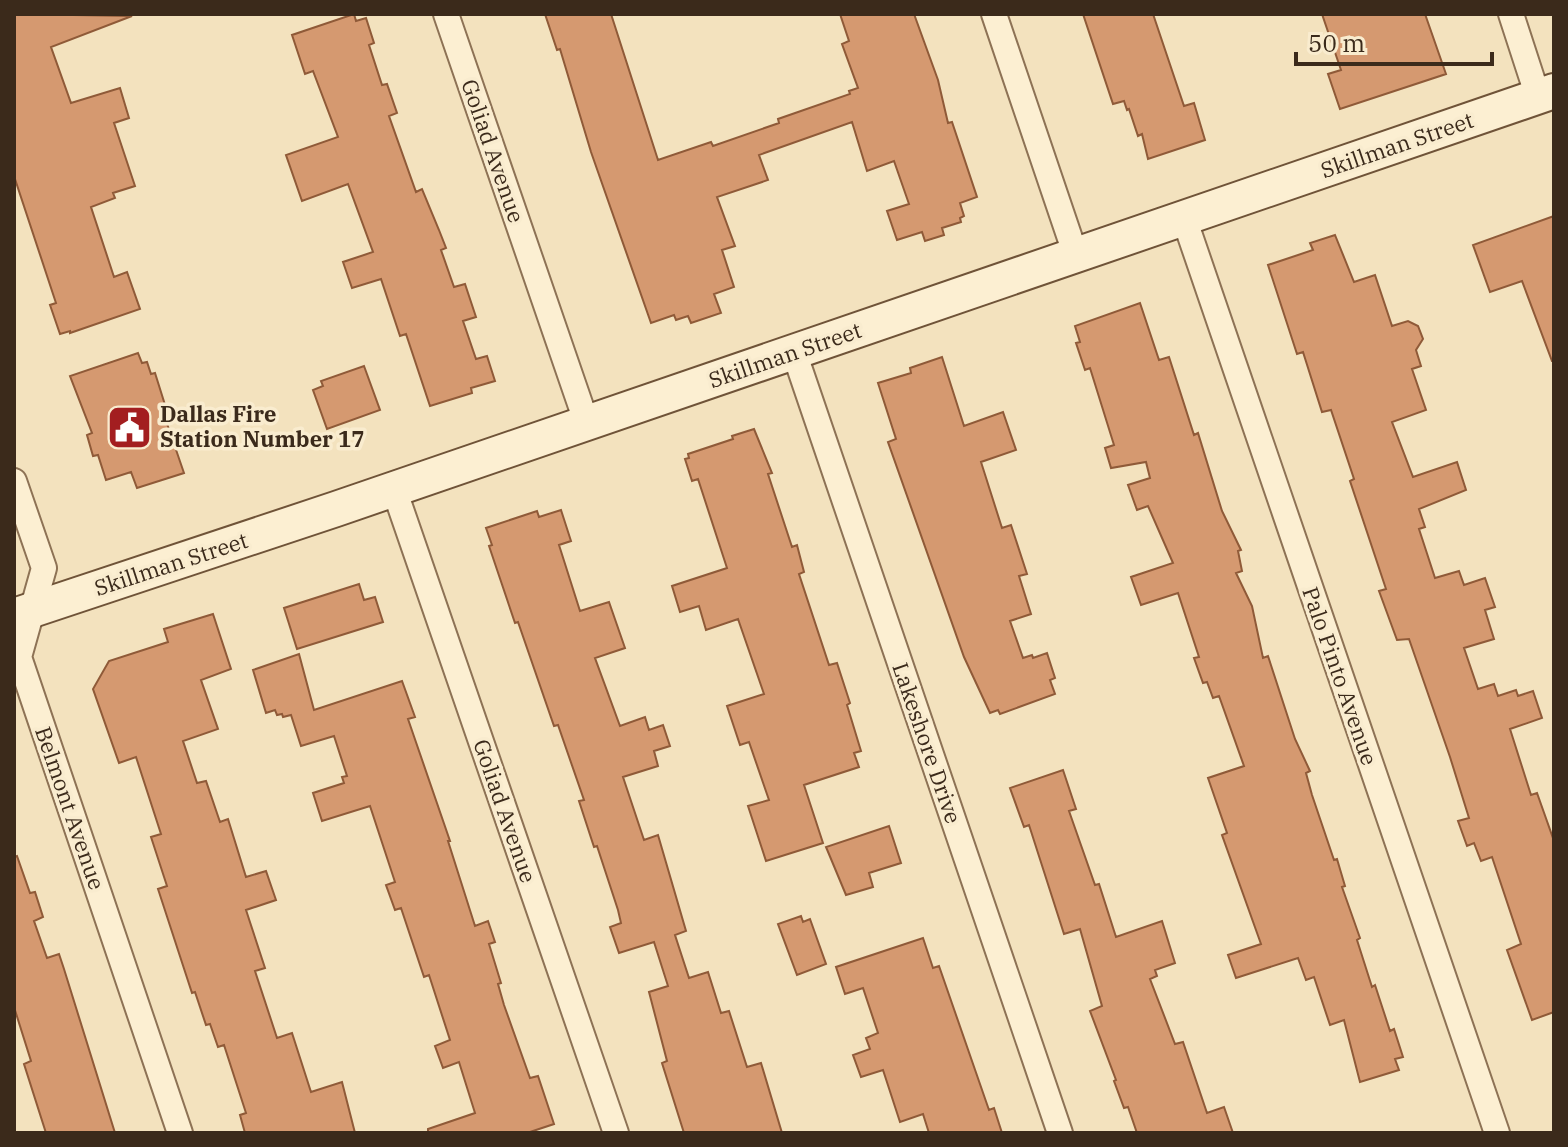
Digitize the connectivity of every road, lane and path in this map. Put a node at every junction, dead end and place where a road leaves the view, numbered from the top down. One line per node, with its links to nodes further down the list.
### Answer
1 (446, 14): 8 (street, Goliad Avenue)
2 (994, 14): 6 (street)
3 (1511, 14): 4 (street)
4 (1546, 94): 5 (main road, Skillman Street)
5 (1184, 218): 6 (main road, Skillman Street); 15 (street, Palo Pinto Avenue)
6 (1076, 256): 7 (main road, Skillman Street)
7 (794, 352): 8 (main road, Skillman Street); 14 (street, Lakeshore Drive)
8 (587, 424): 10 (main road, Skillman Street)
9 (14, 481): 11 (street, Belmont Avenue)
10 (394, 489): 11 (main road, Skillman Street); 13 (street, Goliad Avenue)
11 (23, 613): 12 (street, Belmont Avenue)
12 (180, 1133)
13 (616, 1133)
14 (1060, 1133)
15 (1497, 1133)

